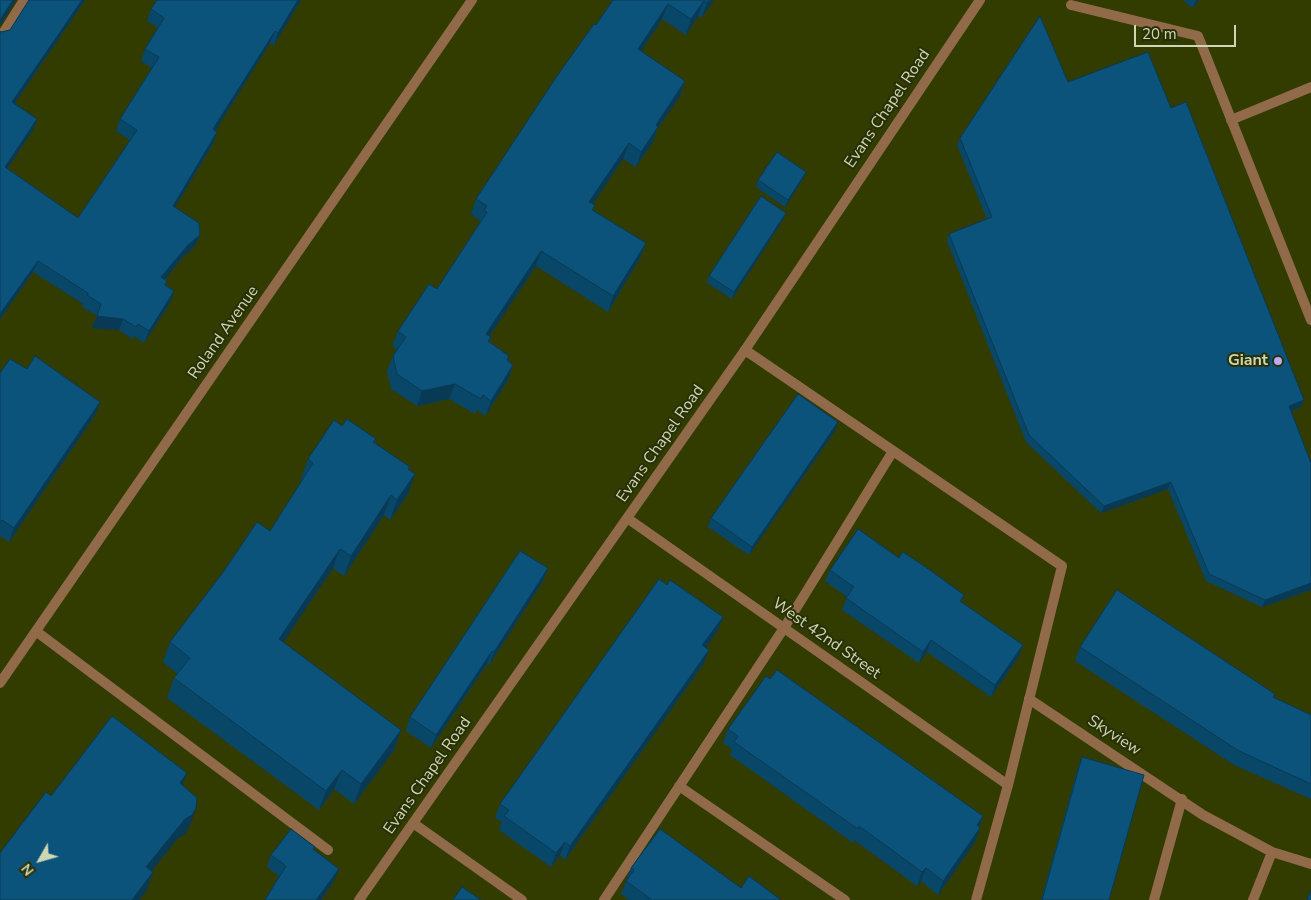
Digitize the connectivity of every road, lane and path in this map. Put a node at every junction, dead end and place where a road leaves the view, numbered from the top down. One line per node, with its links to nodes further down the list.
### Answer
1 (24, 0): 5 (street)
2 (472, 0): 13 (street, Roland Avenue)
3 (980, 0): 9 (street, Evans Chapel Road)
4 (1071, 5): 7 (street)
5 (0, 38)
6 (1311, 87): 7 (street)
7 (1231, 120): 8 (street)
8 (1311, 320)
9 (745, 350): 10 (street); 11 (street, Evans Chapel Road)
10 (893, 451): 12 (street); 15 (street)
11 (627, 518): 12 (street, West 42nd Street); 19 (street, Evans Chapel Road)
12 (784, 628): 16 (street, West 42nd Street); 17 (street)
13 (36, 632): 14 (street, Roland Avenue); 20 (street)
14 (0, 683)
15 (1029, 699): 16 (street); 18 (street, Skyview)
16 (1008, 785): 27 (street)
17 (679, 786): 25 (street); 26 (street)
18 (1182, 799): 21 (street, Skyview); 28 (street)
19 (413, 823): 23 (street, Evans Chapel Road); 24 (street)
20 (328, 850)
21 (1272, 852): 22 (street, Skyview); 29 (street)
22 (1311, 864)
23 (359, 900)
24 (522, 900)
25 (604, 900)
26 (845, 900)
27 (976, 900)
28 (1154, 900)
29 (1253, 900)

